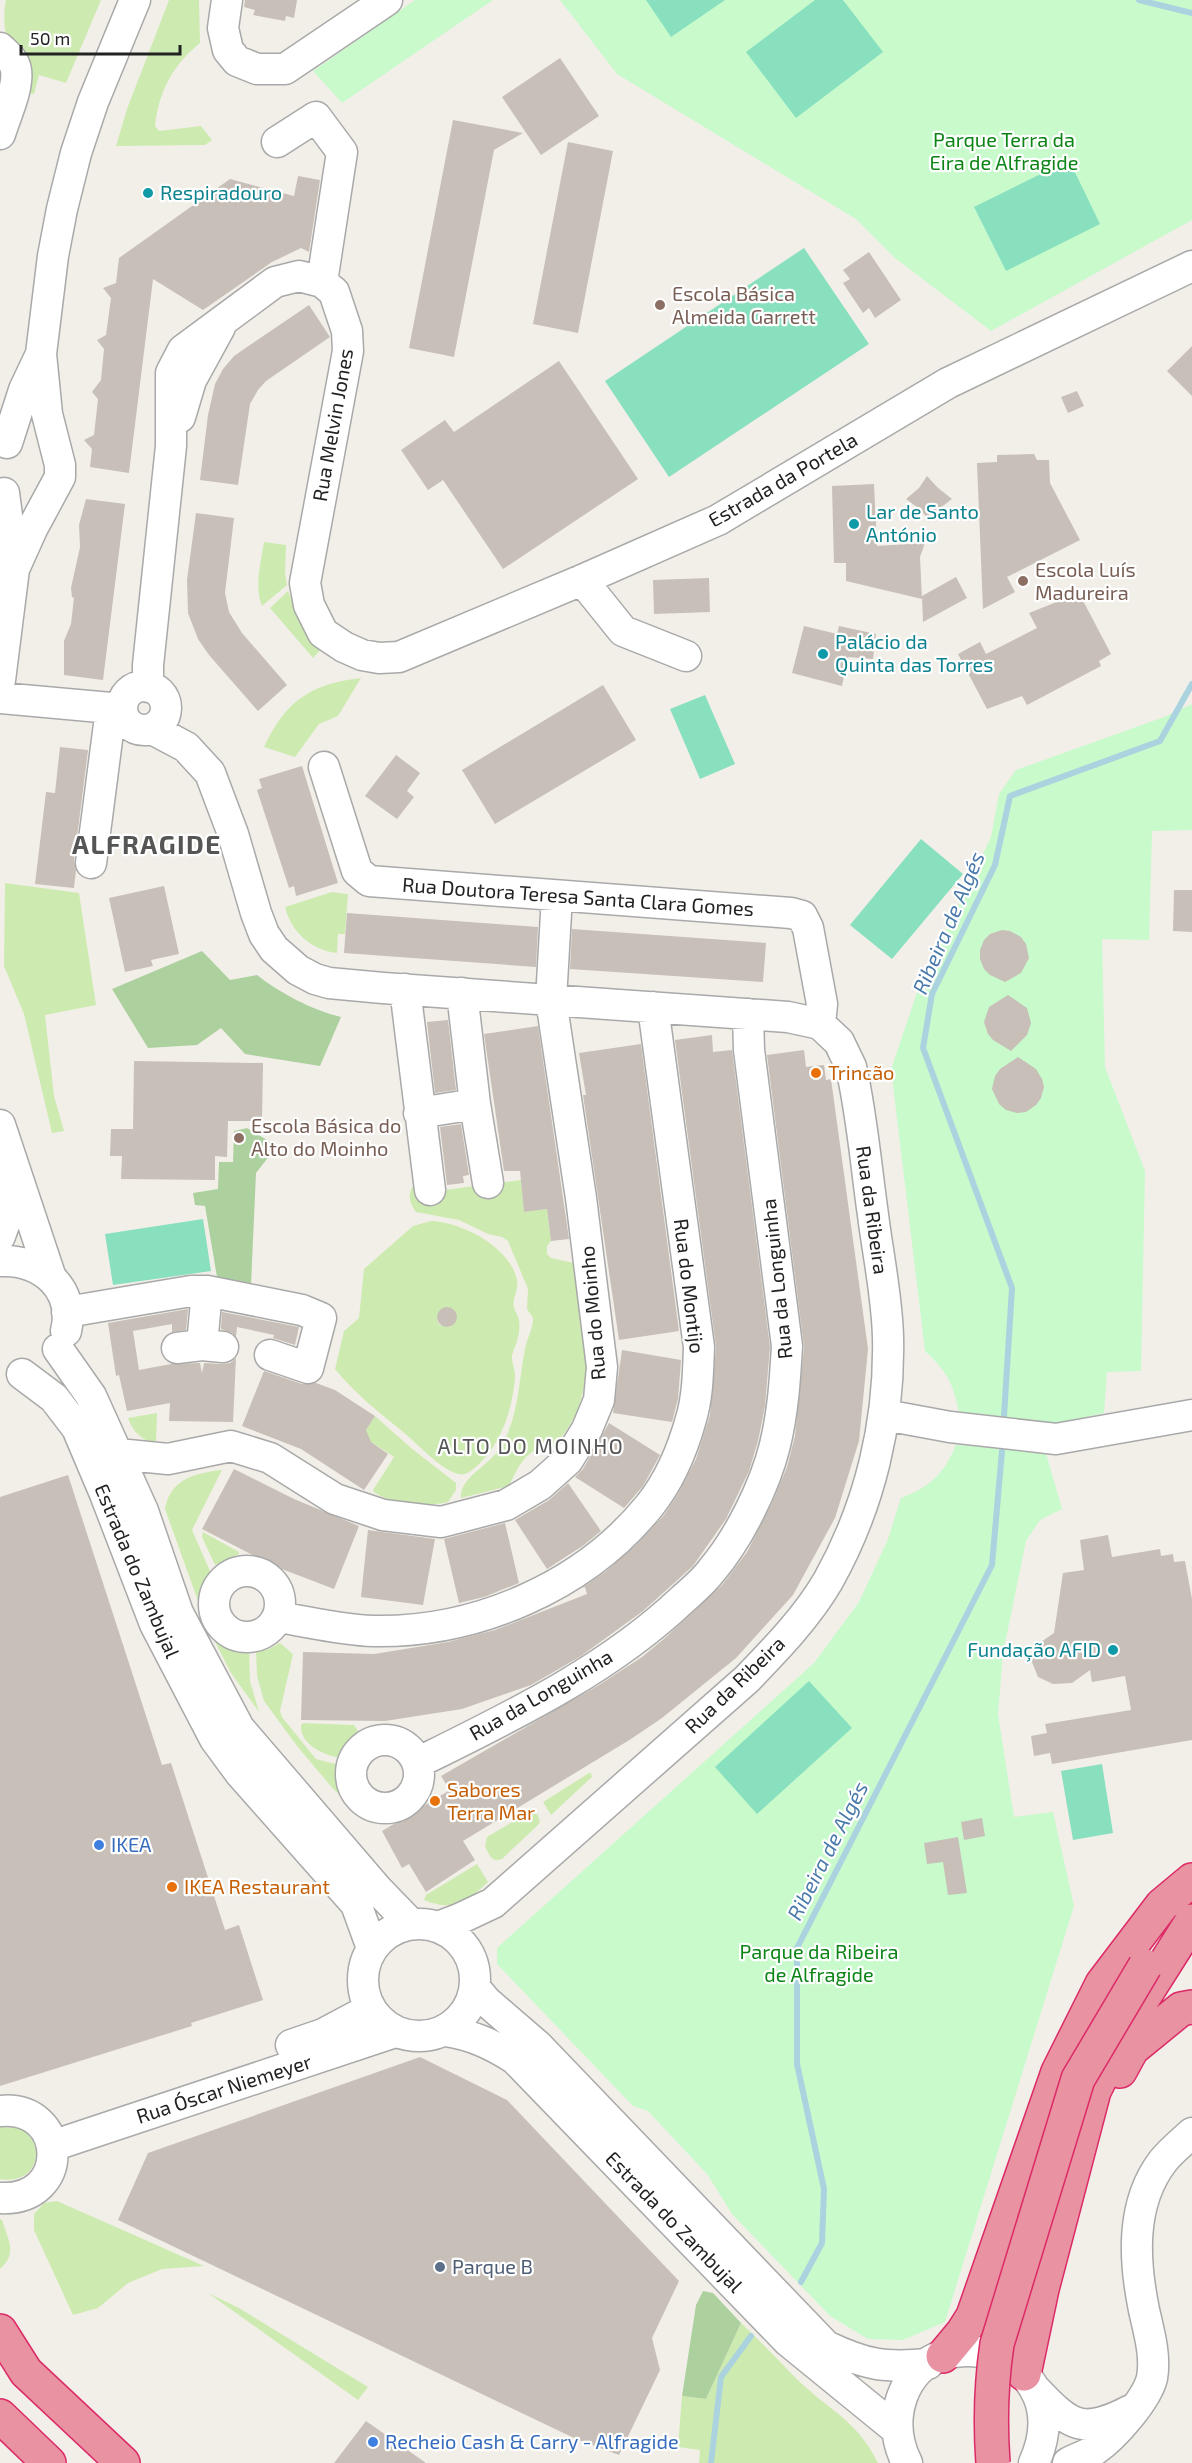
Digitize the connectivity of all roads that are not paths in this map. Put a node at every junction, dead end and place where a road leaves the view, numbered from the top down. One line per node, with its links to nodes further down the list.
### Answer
1 (135, 0): 9 (street)
2 (227, 0): 3 (street)
3 (387, 0)
4 (0, 48): 5 (street)
5 (0, 134)
6 (277, 142): 8 (street)
7 (1192, 266): 15 (street, Estrada da Portela)
8 (322, 282): 16 (street, Rua Melvin Jones); 20 (street)
9 (41, 354): 10 (street); 11 (street)
10 (2, 448): 11 (street)
11 (59, 459): 12 (street)
12 (53, 489): 13 (street); 14 (street)
13 (2, 490): 14 (street)
14 (14, 569): 18 (street)
15 (582, 580): 16 (street, Estrada da Portela); 17 (street)
16 (362, 655)
17 (686, 656)
18 (0, 680)
19 (0, 698): 21 (street)
20 (155, 707): 21 (street); 25 (street)
21 (117, 709): 23 (street)
22 (324, 767): 24 (street, Rua Doutora Teresa Santa Clara Gomes)
23 (92, 863)
24 (557, 896): 27 (street, Rua do Moinho); 30 (street, Rua Doutora Teresa Santa Clara Gomes)
25 (405, 989): 26 (street); 32 (street)
26 (462, 993): 27 (street); 31 (street)
27 (552, 1000): 28 (street); 48 (street, Rua do Moinho)
28 (653, 1007): 29 (street); 49 (street, Rua do Montijo)
29 (748, 1014): 30 (street); 50 (street, Rua da Longuinha)
30 (820, 1024): 46 (street, Rua da Ribeira)
31 (475, 1104): 32 (street); 35 (street)
32 (419, 1113): 36 (street)
33 (0, 1125): 34 (street)
34 (9, 1155): 37 (street); 39 (street)
35 (488, 1183)
36 (430, 1190)
37 (0, 1236)
38 (0, 1261): 39 (street)
39 (51, 1278): 41 (street)
40 (207, 1291): 41 (street); 42 (street); 44 (street)
41 (67, 1312): 43 (street)
42 (200, 1346)
43 (58, 1349): 45 (street); 48 (street, Estrada do Zambujal)
44 (270, 1355)
45 (11, 1374): 55 (street, Estrada do Zambujal)
46 (885, 1415): 47 (street); 52 (street, Rua da Ribeira)
47 (1192, 1415)
48 (118, 1454): 54 (street, Estrada do Zambujal)
49 (278, 1617)
50 (417, 1762)
51 (1192, 1880): 67 (highway)
52 (493, 1903): 54 (street, Rua da Ribeira); 56 (street)
53 (1192, 1921): 64 (highway); 77 (highway, bridge)
54 (424, 1925): 55 (street); 56 (street)
55 (372, 1947): 58 (street)
56 (475, 1979): 59 (street); 67 (street, Estrada do Zambujal)
57 (1192, 2007): 64 (highway)
58 (370, 2009): 60 (street); 63 (street, Rua Óscar Niemeyer)
59 (445, 2031): 60 (street); 72 (street, Estrada do Zambujal)
60 (395, 2032): 63 (street, Rua Óscar Niemeyer)
61 (0, 2111): 63 (street)
62 (1192, 2133): 70 (street)
63 (48, 2137): 65 (street)
64 (1077, 2156): 69 (highway)
65 (0, 2198)
66 (0, 2331): 75 (highway)
67 (935, 2360): 69 (street, Estrada do Zambujal); 72 (street)
68 (0, 2369): 74 (highway)
69 (1030, 2382): 70 (street, Estrada do Zambujal); 78 (street)
70 (1134, 2409): 79 (street)
71 (0, 2416): 73 (highway)
72 (896, 2429): 76 (street)
73 (49, 2463)
74 (97, 2463)
75 (123, 2463)
76 (907, 2463)
77 (993, 2463)
78 (1034, 2463)
79 (1068, 2463)

